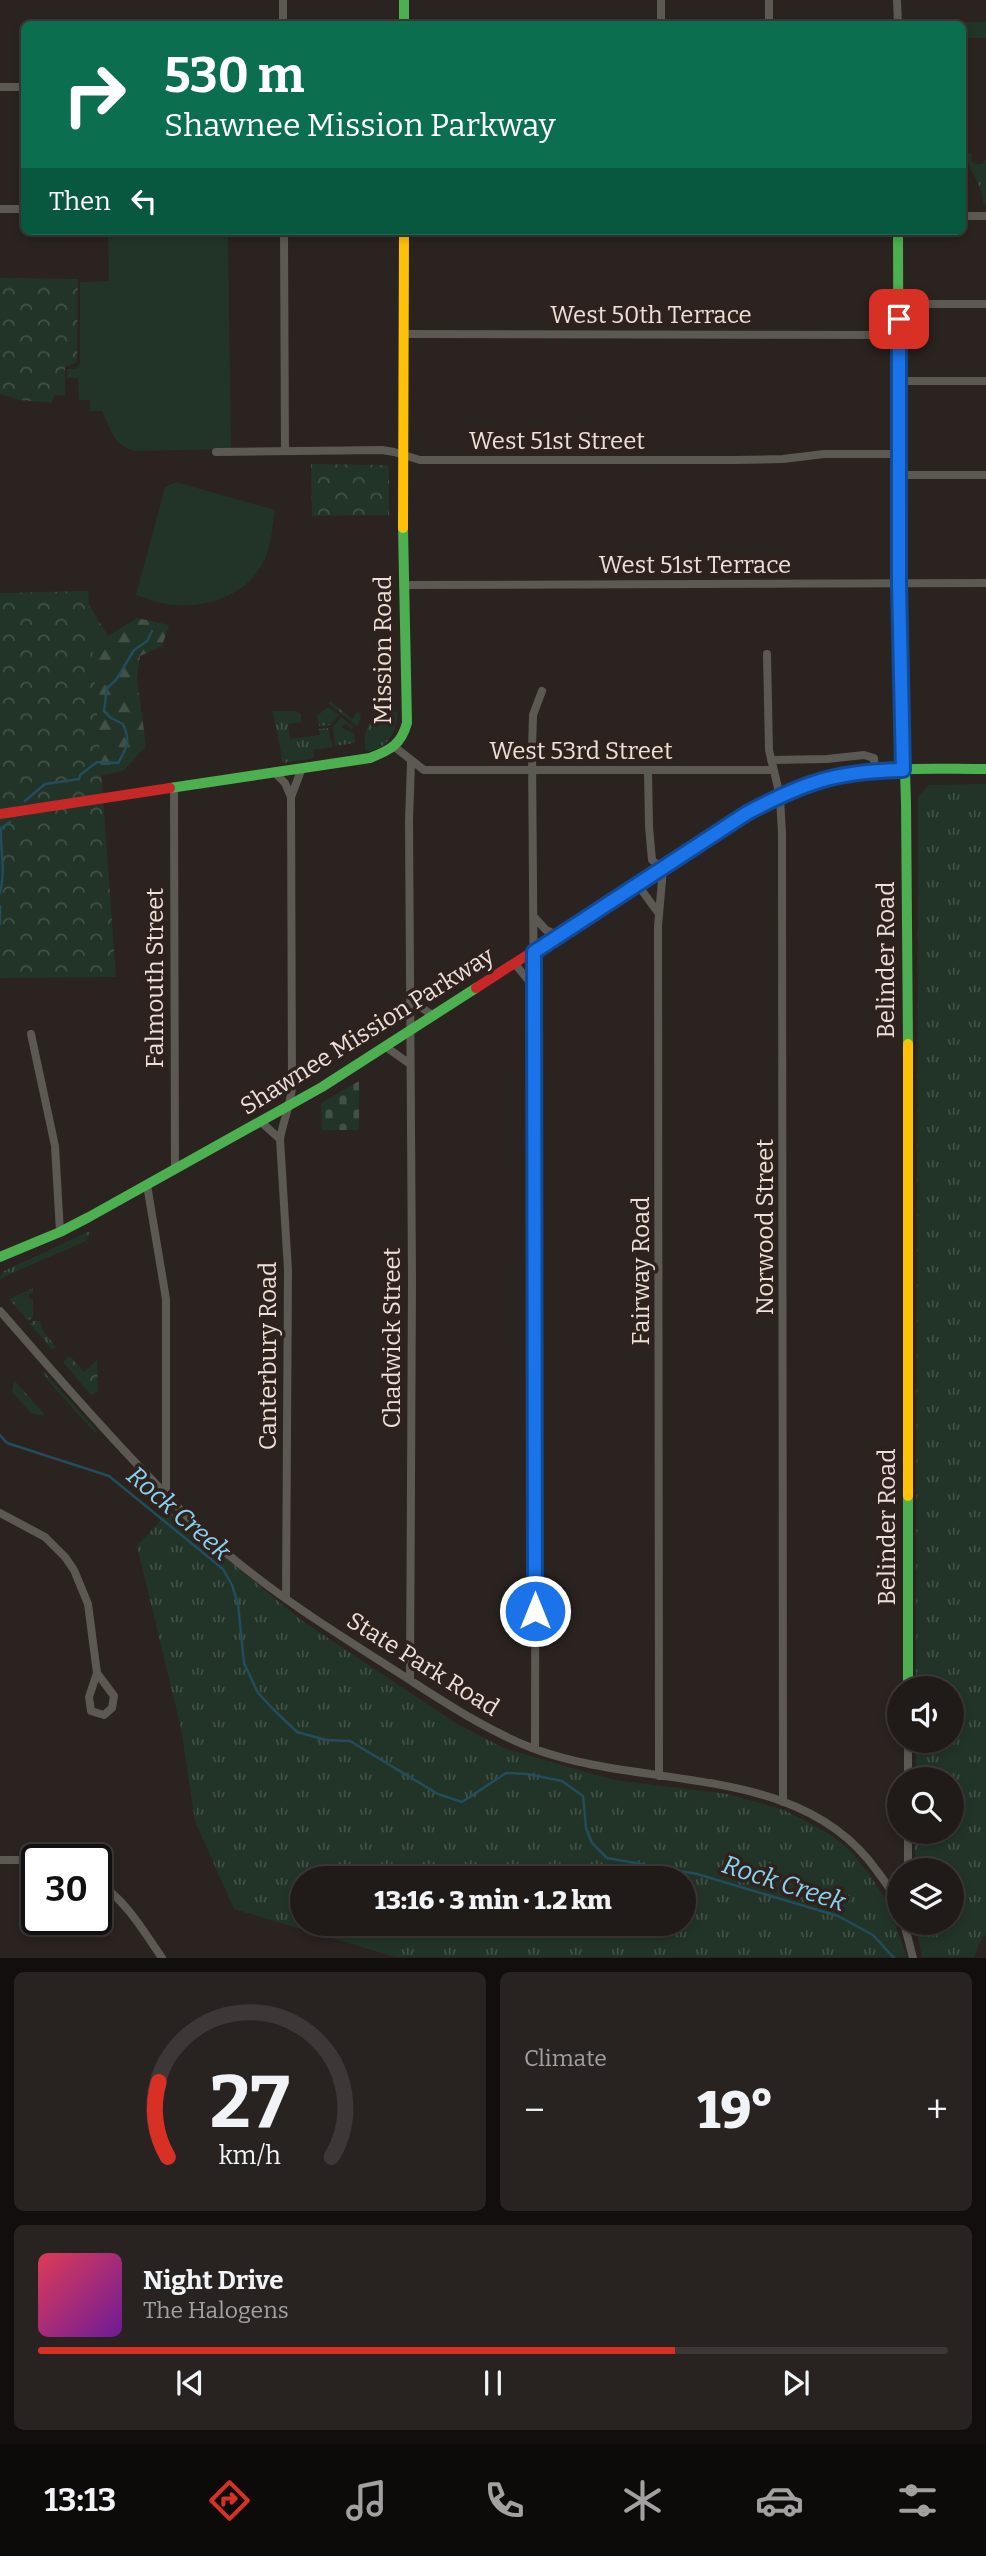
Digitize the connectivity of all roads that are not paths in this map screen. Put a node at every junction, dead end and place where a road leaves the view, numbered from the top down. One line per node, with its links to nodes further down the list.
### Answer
1 (283, 0): 6 (street)
2 (404, 0): 7 (main road)
3 (661, 0): 8 (street)
4 (769, 0): 9 (street)
5 (897, 0): 10 (street)
6 (283, 21)
7 (404, 21)
8 (661, 21)
9 (769, 21)
10 (898, 21)
11 (0, 87): 12 (street)
12 (21, 87)
13 (0, 209): 14 (street)
14 (21, 209)
15 (966, 216): 16 (street)
16 (986, 216)
17 (284, 235): 26 (street)
18 (404, 235): 22 (main road, Mission Road)
19 (898, 235): 20 (main road, Belinder Road)
20 (899, 304): 21 (street); 23 (main road, Belinder Road)
21 (986, 304)
22 (404, 334): 23 (street, West 50th Terrace); 29 (main road, Mission Road)
23 (899, 335): 25 (main road, Belinder Road)
24 (986, 381): 25 (street)
25 (899, 382): 28 (main road, Belinder Road)
26 (285, 451): 27 (street, West 51st Street); 29 (street, West 51st Street)
27 (216, 452)
28 (899, 454): 29 (street, West 51st Street); 30 (main road, Belinder Road)
29 (404, 455): 34 (main road, Mission Road)
30 (899, 475): 31 (street); 32 (main road, Belinder Road)
31 (986, 475)
32 (899, 583): 33 (street, West 51st Terrace); 34 (street, West 51st Terrace); 44 (main road, Belinder Road)
33 (986, 583)
34 (403, 585): 37 (main road, Mission Road)
35 (767, 654): 38 (street, Norwood Street)
36 (542, 691): 45 (street)
37 (396, 748): 39 (street, West 53rd Street); 40 (main road, Mission Road)
38 (771, 760): 42 (street, Norwood Street); 43 (street)
39 (411, 762): 45 (street, West 53rd Street); 60 (street, Chadwick Street)
40 (302, 768): 47 (main road, Mission Road); 50 (street)
41 (986, 769): 44 (main road, Shawnee Mission Parkway)
42 (773, 770): 46 (street, West 53rd Street); 49 (street, Norwood Street)
43 (875, 770): 44 (main road, Shawnee Mission Parkway); 49 (main road, Shawnee Mission Parkway)
44 (903, 770): 78 (main road, Belinder Road)
45 (532, 771): 46 (street, West 53rd Street); 55 (street)
46 (648, 771): 52 (street, Fairway Road)
47 (274, 772): 48 (main road, Mission Road); 50 (street)
48 (174, 787): 51 (main road, Mission Road); 69 (street, Falmouth Street)
49 (780, 796): 52 (main road, Shawnee Mission Parkway); 82 (street, Norwood Street)
50 (291, 797): 66 (street)
51 (0, 814)
52 (663, 869): 53 (main road, Shawnee Mission Parkway); 54 (street, Fairway Road)
53 (638, 885): 54 (street); 56 (main road, Shawnee Mission Parkway)
54 (659, 914): 81 (street, Fairway Road)
55 (534, 918): 56 (street); 57 (street)
56 (560, 936): 57 (main road, Shawnee Mission Parkway)
57 (534, 952): 58 (main road, Shawnee Mission Parkway); 59 (street)
58 (515, 964): 59 (street); 61 (main road, Shawnee Mission Parkway)
59 (534, 988): 80 (street)
60 (410, 996): 61 (street); 62 (street, Chadwick Street)
61 (434, 1017): 62 (main road, Shawnee Mission Parkway)
62 (410, 1032): 64 (main road, Shawnee Mission Parkway); 65 (street, Chadwick Street)
63 (32, 1034): 71 (street)
64 (386, 1047): 65 (street); 66 (main road, Shawnee Mission Parkway)
65 (410, 1064): 79 (street, Chadwick Street)
66 (290, 1105): 67 (main road, Shawnee Mission Parkway); 68 (street, Canterbury Road)
67 (261, 1122): 68 (street); 69 (main road, Shawnee Mission Parkway)
68 (280, 1139): 76 (street, Canterbury Road)
69 (175, 1169): 70 (main road, Shawnee Mission Parkway)
70 (147, 1185): 71 (main road, Shawnee Mission Parkway); 74 (street)
71 (60, 1232): 72 (main road, Shawnee Mission Parkway)
72 (0, 1257)
73 (0, 1311): 74 (street, State Park Road)
74 (166, 1495): 76 (street, State Park Road)
75 (0, 1514): 77 (street)
76 (286, 1599): 79 (street, State Park Road)
77 (97, 1673): 77 (street)
78 (908, 1676)
79 (410, 1680): 80 (street, State Park Road)
80 (535, 1749): 81 (street, State Park Road)
81 (659, 1776): 82 (street, State Park Road)
82 (783, 1802): 85 (street, State Park Road)
83 (0, 1860): 84 (street)
84 (21, 1860)
85 (887, 1886)
86 (112, 1893): 88 (street)
87 (907, 1935): 89 (street)
88 (162, 1958)
89 (913, 1958)

